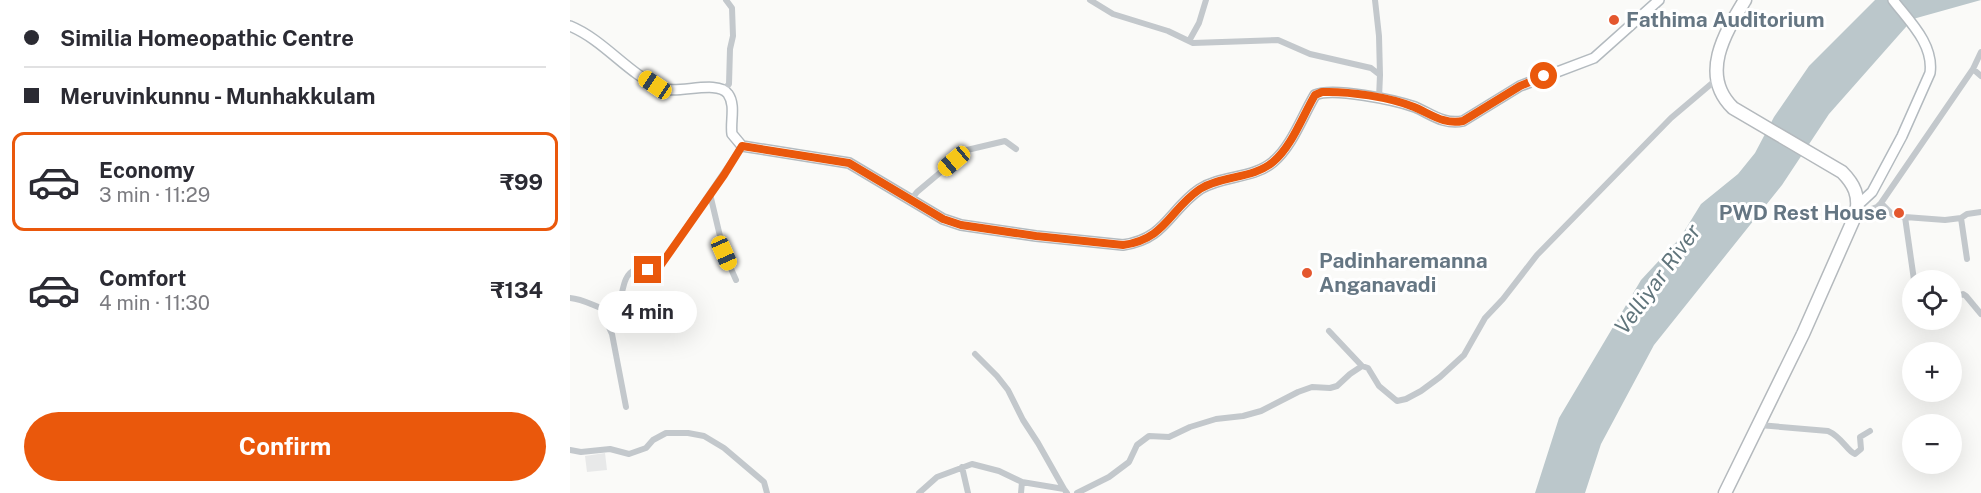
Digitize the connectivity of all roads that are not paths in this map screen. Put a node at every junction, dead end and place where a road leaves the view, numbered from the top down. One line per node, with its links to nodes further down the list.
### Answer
1 (726, 0): 15 (street)
2 (1090, 0): 9 (street)
3 (1206, 0): 9 (street)
4 (1375, 0): 12 (street)
5 (1659, 0): 16 (main road)
6 (1745, 0): 14 (highway)
7 (1893, 0): 22 (main road)
8 (570, 26): 15 (main road)
9 (1189, 41): 12 (street)
10 (1981, 52): 11 (street)
11 (1973, 69): 13 (street); 21 (street)
12 (1380, 75): 16 (street)
13 (1981, 76)
14 (1717, 79): 22 (highway); 35 (street)
15 (724, 90): 17 (main road)
16 (1379, 98): 20 (main road)
17 (742, 146): 19 (street); 20 (main road)
18 (1016, 149): 20 (street)
19 (711, 194): 28 (street); 31 (street)
20 (910, 201)
21 (1881, 203): 22 (street); 24 (street)
22 (1857, 209): 37 (highway)
23 (1981, 212): 25 (street)
24 (1905, 218): 25 (street); 27 (street)
25 (1961, 219): 26 (street)
26 (1967, 259)
27 (1913, 270)
28 (736, 280)
29 (1962, 294): 32 (street)
30 (570, 298): 31 (street)
31 (606, 311): 36 (street)
32 (1981, 314)
33 (1329, 331): 35 (street)
34 (975, 354): 42 (street)
35 (1362, 366): 47 (street)
36 (626, 406)
37 (1758, 425): 38 (street); 48 (highway)
38 (1870, 431)
39 (570, 450): 43 (street)
40 (962, 467): 41 (street); 44 (street); 45 (street)
41 (1022, 482): 42 (street); 46 (street)
42 (1065, 491)
43 (767, 493)
44 (920, 493)
45 (968, 493)
46 (1021, 493)
47 (1077, 493)
48 (1725, 493)

